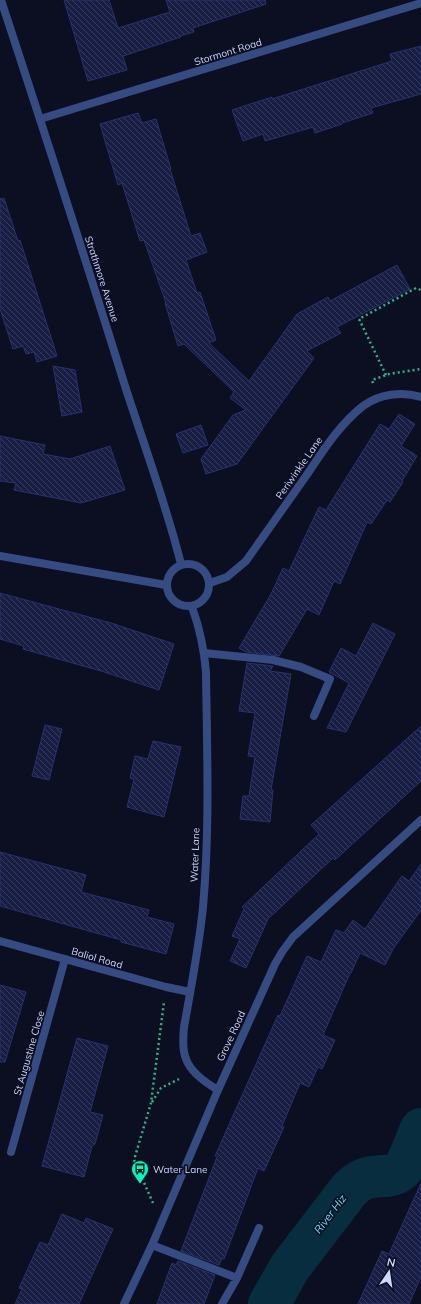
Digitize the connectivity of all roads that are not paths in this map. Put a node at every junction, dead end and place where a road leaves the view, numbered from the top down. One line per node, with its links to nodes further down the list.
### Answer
1 (1, 0): 3 (street, Strathmore Avenue)
2 (421, 2): 3 (street, Stormont Road)
3 (40, 119): 6 (street, Strathmore Avenue)
4 (421, 397): 7 (street, Periwinkle Lane)
5 (0, 556): 8 (street)
6 (181, 564): 7 (street); 8 (street)
7 (210, 583): 9 (street)
8 (166, 585): 9 (street)
9 (192, 607): 10 (street, Water Lane)
10 (204, 653): 11 (street); 15 (street, Water Lane)
11 (314, 716)
12 (421, 820): 16 (street, Grove Road)
13 (0, 941): 14 (street, Baliol Road)
14 (65, 959): 15 (street, Baliol Road); 17 (street, St Augustine Close)
15 (190, 992): 16 (street, Water Lane)
16 (218, 1090): 19 (street, Grove Road)
17 (11, 1152)
18 (259, 1228): 20 (street)
19 (152, 1245): 20 (street); 21 (street, Grove Road)
20 (237, 1278): 22 (street)
21 (124, 1304)
22 (222, 1304)

